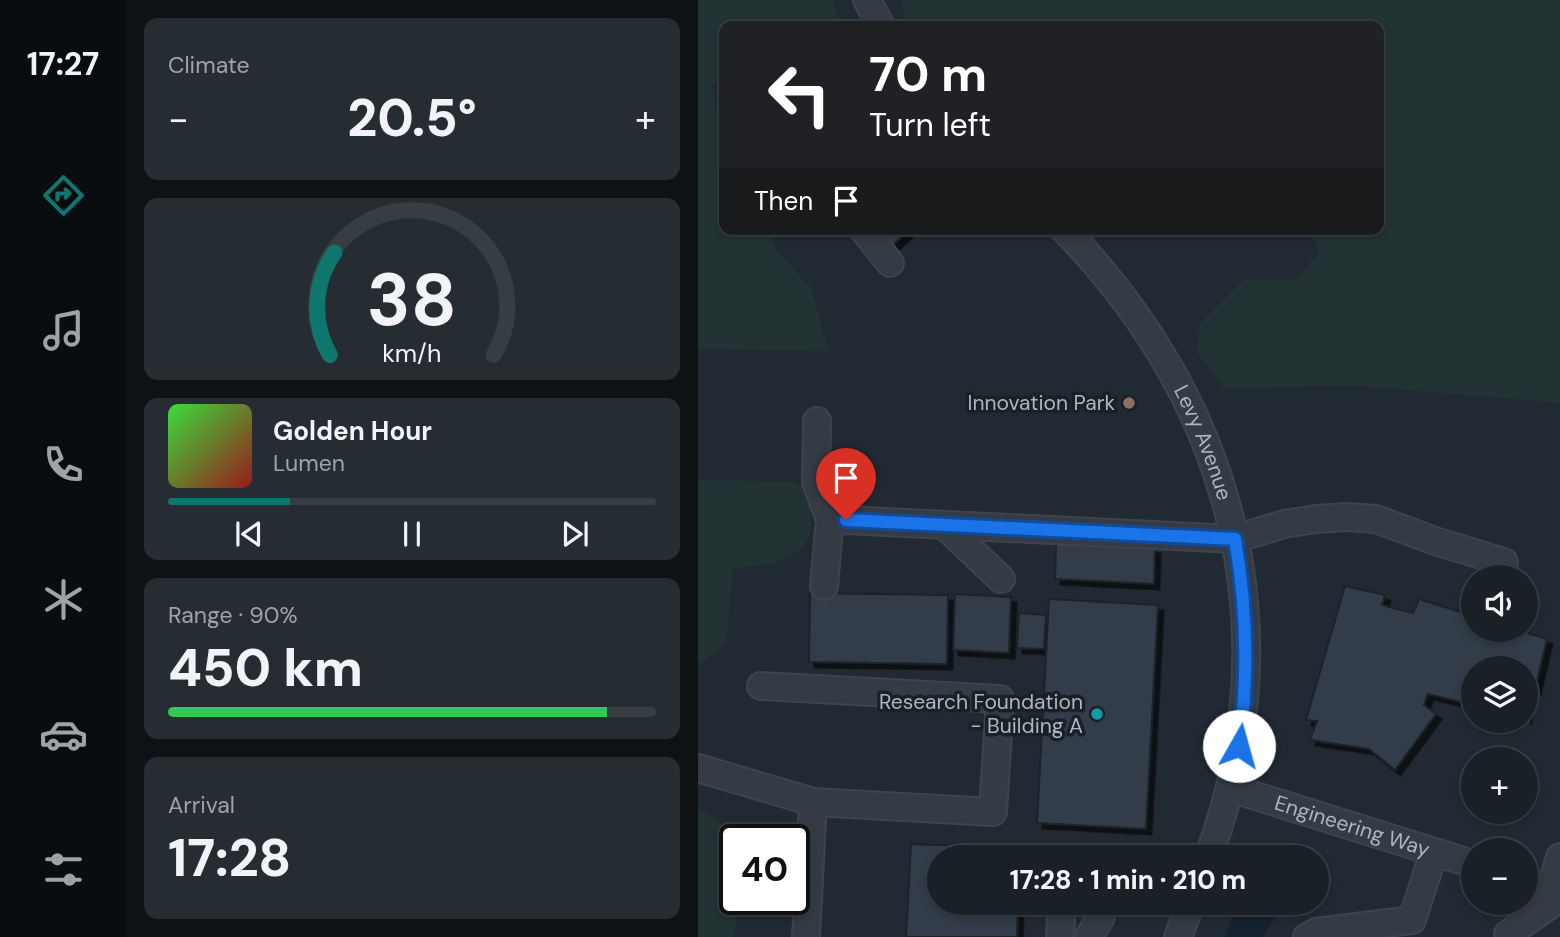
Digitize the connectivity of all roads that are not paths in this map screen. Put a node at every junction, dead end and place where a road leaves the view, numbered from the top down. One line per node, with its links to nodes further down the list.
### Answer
1 (867, 0): 2 (street)
2 (878, 21)
3 (868, 235): 5 (street)
4 (1069, 235): 9 (street, Levy Avenue)
5 (890, 263)
6 (817, 421): 8 (street)
7 (944, 525): 8 (street); 9 (street); 11 (street)
8 (832, 526): 12 (street)
9 (1235, 539): 10 (street); 15 (street, Levy Avenue)
10 (1504, 562)
11 (1001, 579)
12 (824, 586)
13 (761, 686): 16 (street)
14 (698, 768): 16 (street)
15 (1230, 788): 17 (street, Levy Avenue); 18 (street, Engineering Way)
16 (813, 802): 27 (street)
17 (1212, 845)
18 (1434, 852): 20 (street, Engineering Way); 31 (street)
19 (1560, 857): 22 (street)
20 (1461, 860)
21 (1538, 886): 22 (street)
22 (1557, 893): 26 (street)
23 (1061, 915): 28 (street)
24 (1101, 915): 29 (street)
25 (1186, 915): 30 (street)
26 (1508, 934)
27 (806, 937)
28 (1060, 937)
29 (1089, 937)
30 (1178, 937)
31 (1307, 937)

